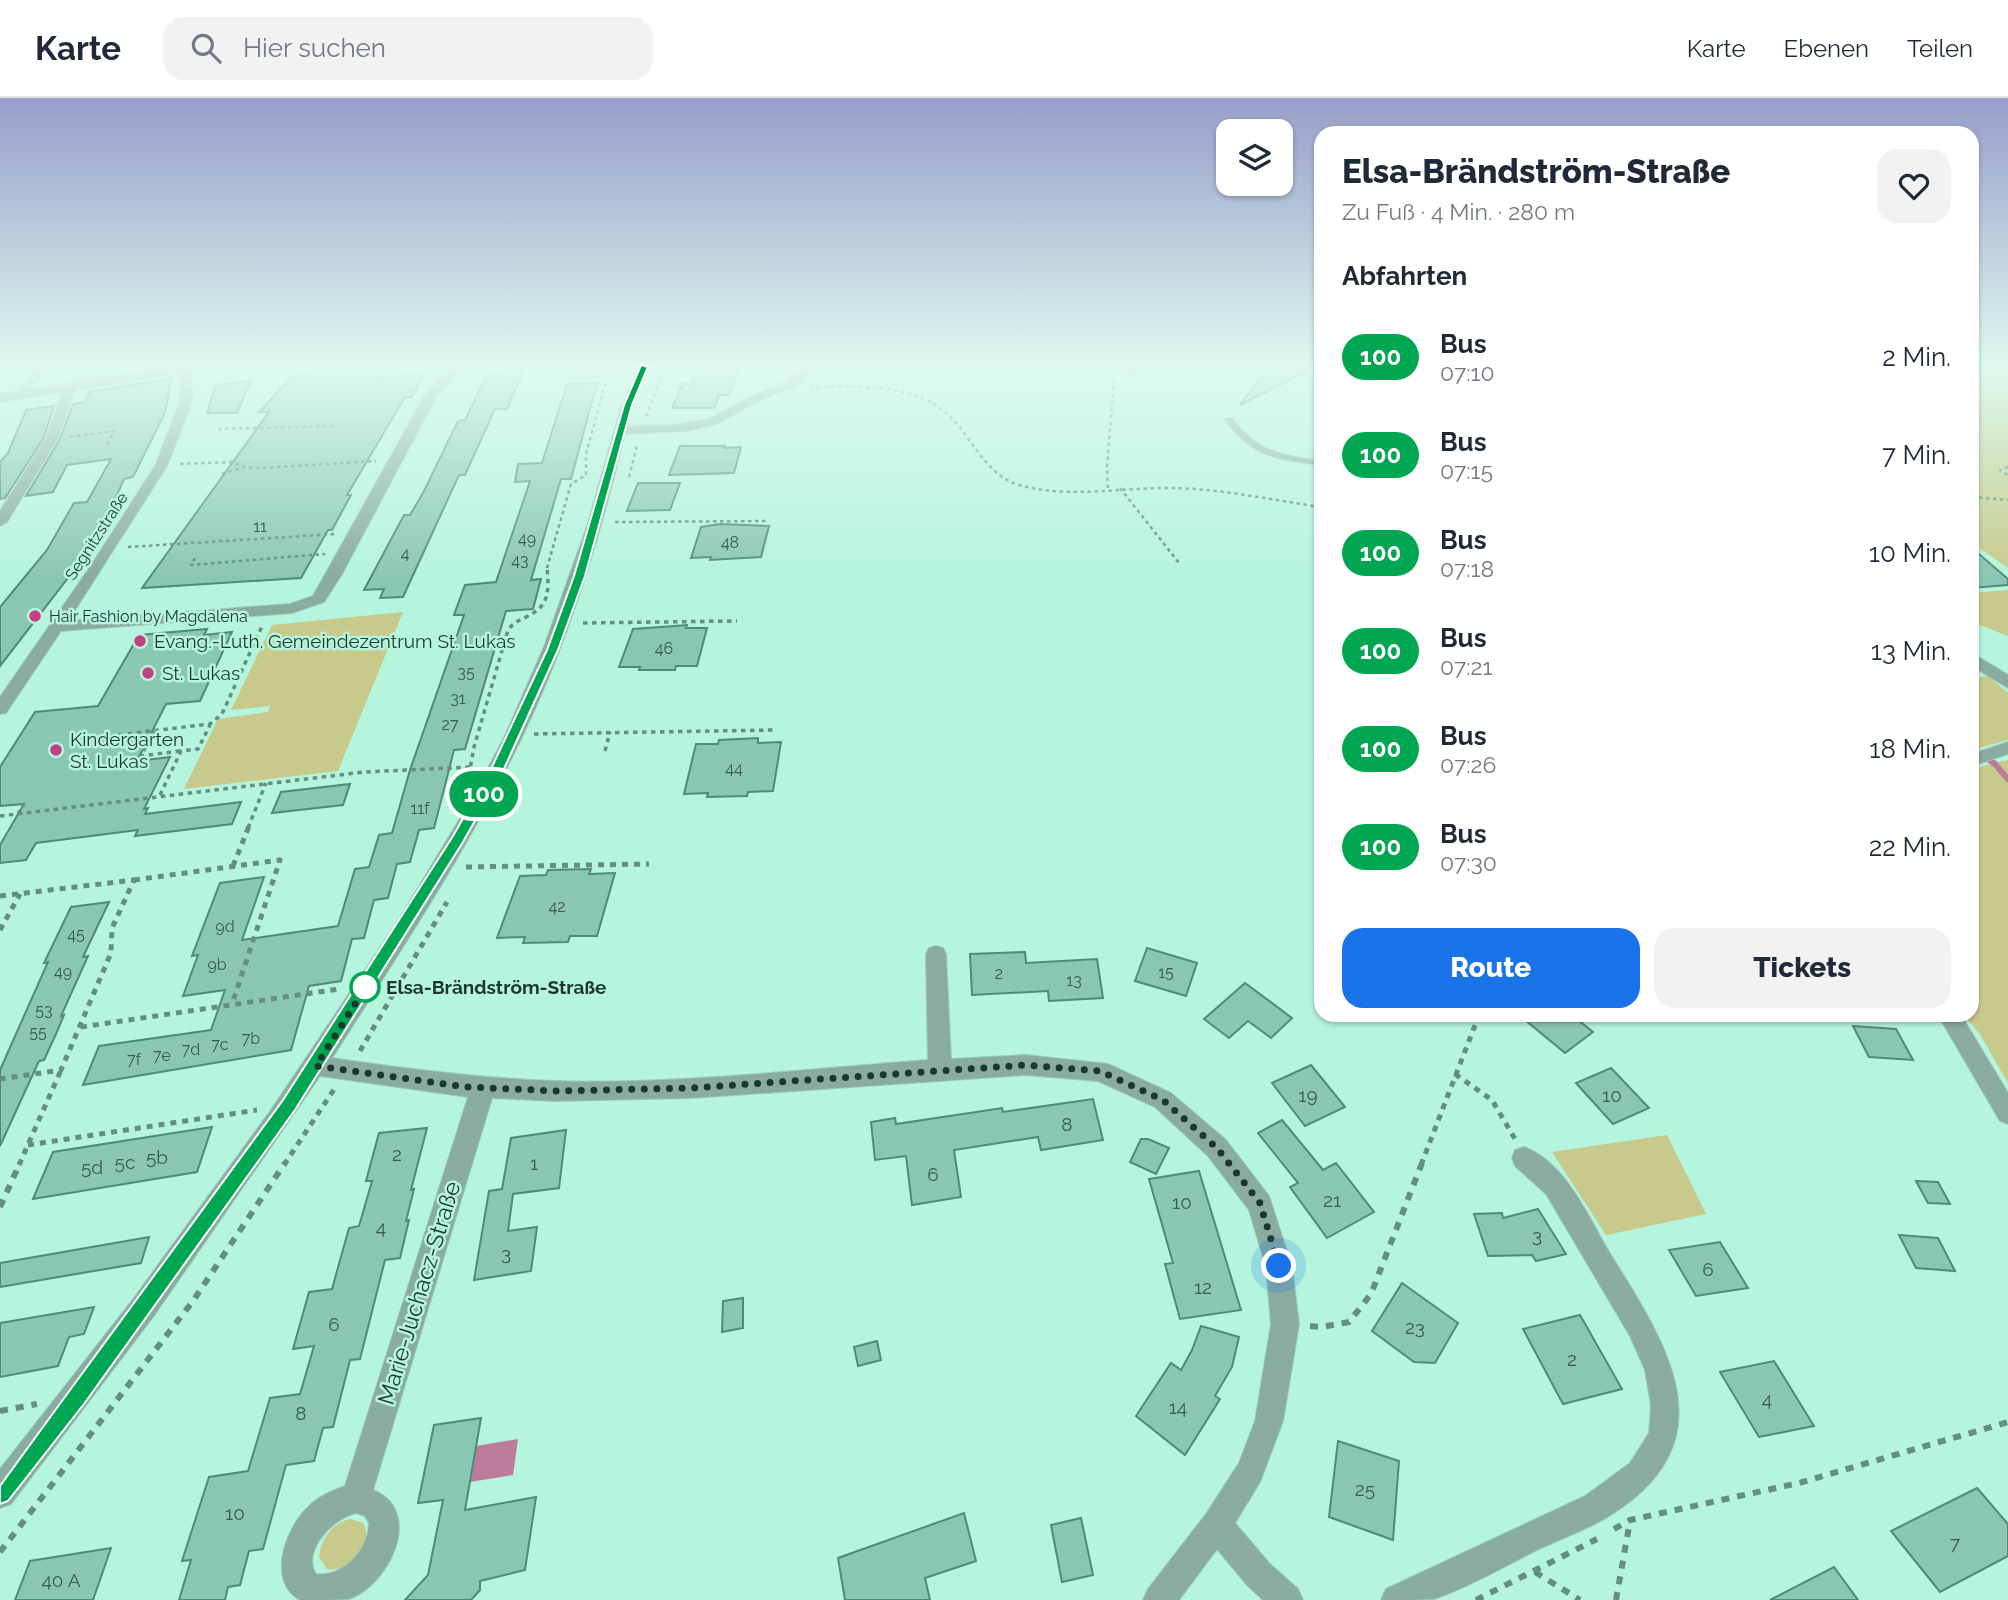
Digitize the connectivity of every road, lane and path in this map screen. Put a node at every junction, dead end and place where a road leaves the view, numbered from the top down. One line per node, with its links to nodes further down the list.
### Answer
1 (52, 437): 11 (street)
2 (71, 437): 11 (path)
3 (111, 437): 12 (path)
4 (172, 437): 15 (street, Segnitzstraße)
5 (408, 437): 13 (street)
6 (590, 437): 51 (path)
7 (620, 437): 45 (street)
8 (968, 437): 20 (path)
9 (1109, 437): 20 (path)
10 (1241, 437): 14 (lane)
11 (51, 440): 26 (street)
12 (106, 448)
13 (395, 460): 16 (path); 28 (street)
14 (1314, 462)
15 (161, 466): 16 (path); 29 (street, Segnitzstraße)
16 (245, 467): 18 (path)
17 (2008, 467): 19 (path)
18 (222, 474)
19 (2008, 475)
20 (1108, 488): 21 (path)
21 (1119, 488): 24 (path); 32 (path)
22 (1979, 498): 23 (path)
23 (2008, 500)
24 (1314, 506)
25 (767, 521): 27 (path)
26 (0, 522)
27 (615, 522)
28 (358, 533): 29 (path); 30 (street)
29 (110, 548): 36 (street, Segnitzstraße)
30 (346, 553): 31 (path); 33 (street)
31 (195, 558)
32 (1179, 563)
33 (270, 610): 36 (street); 41 (path)
34 (737, 621): 35 (path)
35 (583, 623)
36 (57, 627): 39 (street, Segnitzstraße)
37 (1979, 663): 38 (street)
38 (2008, 683)
39 (8, 685): 40 (street, Segnitzstraße)
40 (0, 709)
41 (210, 724): 42 (path); 48 (path)
42 (154, 730): 46 (path); 48 (path)
43 (773, 730): 44 (path)
44 (610, 733): 45 (path); 49 (path)
45 (515, 734): 52 (street)
46 (74, 740)
47 (2003, 750): 50 (street)
48 (181, 751): 55 (path)
49 (605, 751)
50 (1979, 757)
51 (472, 767): 52 (path); 53 (path); 54 (path)
52 (497, 771): 72 (street)
53 (468, 777)
54 (266, 783): 55 (path); 60 (path)
55 (160, 795): 57 (path)
56 (24, 804): 57 (path)
57 (18, 814): 58 (path)
58 (0, 816)
59 (649, 864): 61 (path)
60 (233, 866): 62 (path); 68 (path)
61 (467, 867)
62 (134, 880): 63 (path); 71 (path)
63 (20, 893): 64 (path); 65 (path)
64 (0, 896)
65 (0, 930)
66 (936, 954): 74 (street)
67 (336, 998): 68 (path)
68 (232, 1004): 71 (path)
69 (1476, 1022): 76 (path)
70 (1953, 1022): 81 (street)
71 (80, 1027): 75 (path)
72 (316, 1066): 73 (street); 79 (street)
73 (349, 1069): 78 (street); 96 (path)
74 (940, 1069): 78 (street); 88 (street)
75 (61, 1070): 77 (path); 83 (path)
76 (1455, 1074): 84 (path); 88 (path)
77 (0, 1079)
78 (483, 1088): 93 (street, Marie-Juchacz-Straße)
79 (277, 1103): 80 (path); 80 (path); 92 (street)
80 (259, 1110): 82 (path); 83 (path)
81 (2008, 1114)
82 (251, 1121)
83 (28, 1145): 85 (path)
84 (1524, 1158): 100 (street)
85 (8, 1190): 86 (path); 87 (path)
86 (0, 1191)
87 (0, 1208)
88 (1285, 1324): 95 (street)
89 (39, 1404): 90 (path)
90 (33, 1411)
91 (2008, 1422): 94 (path)
92 (0, 1493)
93 (356, 1498)
94 (1630, 1520): 97 (path); 103 (path)
95 (1217, 1525): 98 (street); 99 (street)
96 (0, 1552)
97 (1535, 1572): 101 (path); 102 (path)
98 (1159, 1600)
99 (1287, 1600)
100 (1397, 1600)
101 (1476, 1600)
102 (1580, 1600)
103 (1616, 1600)

